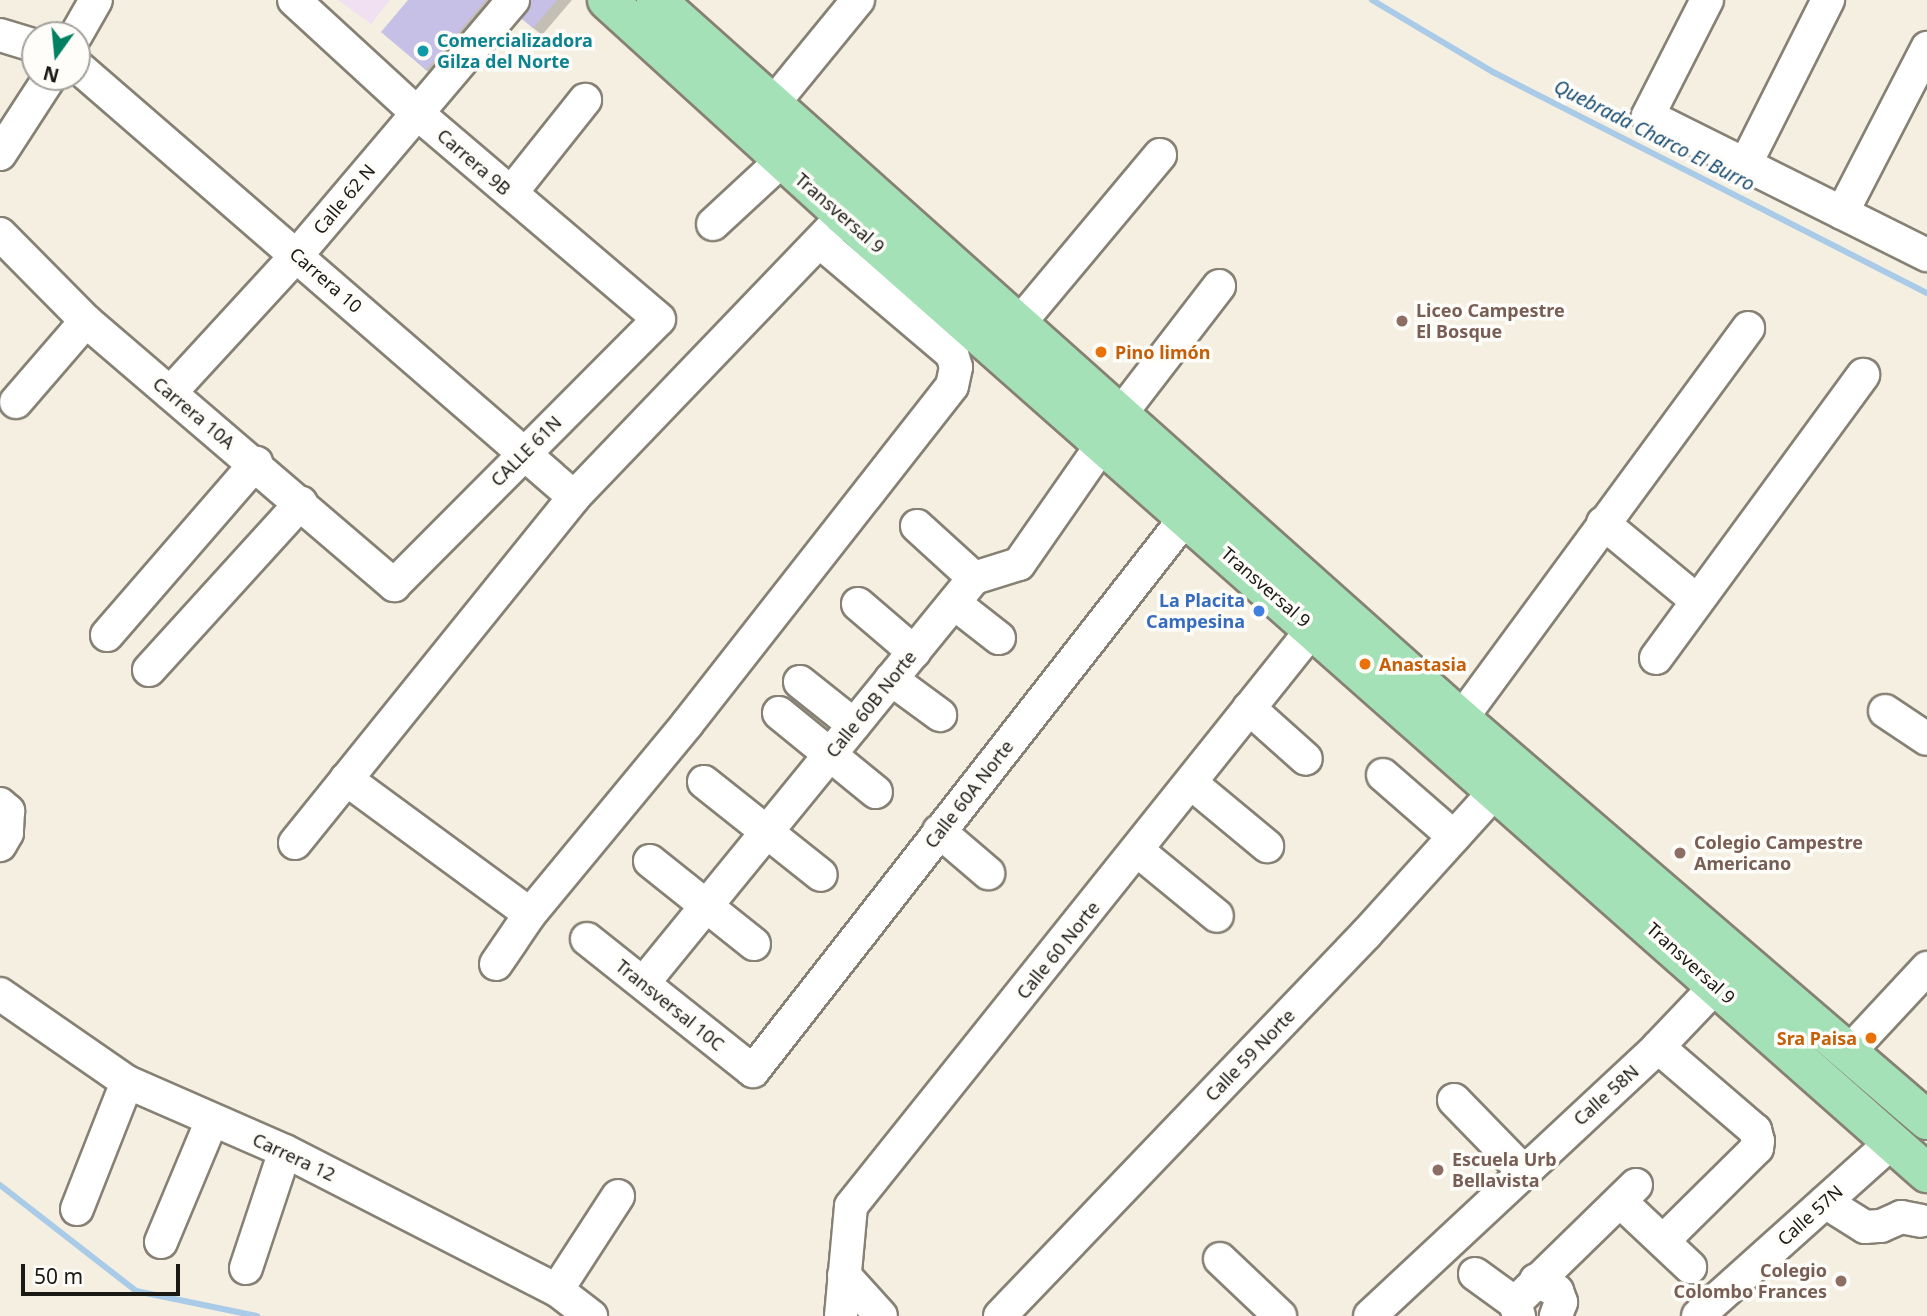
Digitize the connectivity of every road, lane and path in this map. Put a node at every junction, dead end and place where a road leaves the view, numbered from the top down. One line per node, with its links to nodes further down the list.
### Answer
1 (96, 0): 9 (street)
2 (294, 0): 17 (street, Carrera 9B)
3 (513, 0): 17 (street, Calle 62 N)
4 (607, 0): 20 (main road, Transversal 9)
5 (656, 0): 16 (main road, Transversal 9)
6 (859, 0): 16 (street)
7 (1707, 0): 21 (street)
8 (1828, 0): 21 (street)
9 (84, 21)
10 (0, 35): 11 (street)
11 (21, 42)
12 (1927, 48): 23 (street)
13 (91, 78): 27 (street, Carrera 10)
14 (41, 91): 18 (street)
15 (585, 100): 22 (street)
16 (772, 105): 32 (main road, Transversal 9)
17 (417, 113): 22 (street, Carrera 9B); 27 (street, Calle 62 N)
18 (0, 154)
19 (1160, 155): 32 (street)
20 (781, 160): 24 (street); 25 (main road, Transversal 9)
21 (1745, 164): 23 (street)
22 (511, 193): 30 (street, Carrera 9B)
23 (1842, 213): 28 (street)
24 (713, 223)
25 (832, 229): 37 (main road, Transversal 9); 40 (street); 85 (street)
26 (0, 234): 31 (street, Carrera 10A)
27 (297, 255): 35 (street, Calle 62 N); 38 (street, Carrera 10)
28 (1927, 255)
29 (1219, 286): 37 (street)
30 (659, 319): 38 (street, CALLE 61N)
31 (86, 321): 35 (street, Carrera 10A); 36 (street)
32 (1017, 326): 37 (main road, Transversal 9)
33 (1748, 328): 43 (street)
34 (1863, 375): 47 (street)
35 (170, 393): 39 (street, Carrera 10A)
36 (16, 402)
37 (1111, 430): 42 (main road, Transversal 9); 45 (street); 50 (main road, Transversal 9)
38 (523, 453): 40 (street, Carrera 10); 46 (street, CALLE 61N)
39 (256, 463): 41 (street, Carrera 10A); 51 (street)
40 (574, 497): 68 (street)
41 (301, 503): 46 (street, Carrera 10A); 55 (street)
42 (1186, 517): 50 (main road, Transversal 9); 74 (street, Calle 60A Norte)
43 (1603, 523): 47 (street); 62 (street)
44 (917, 526): 45 (street)
45 (974, 578): 48 (street, Calle 60B Norte)
46 (394, 585)
47 (1696, 600): 54 (street)
48 (954, 603): 52 (street); 53 (street, Calle 60B Norte)
49 (858, 604): 53 (street)
50 (1322, 617): 58 (street, Calle 60 Norte); 62 (main road, Transversal 9); 71 (main road, Transversal 9)
51 (107, 635)
52 (999, 638)
53 (914, 652): 56 (street, Calle 60B Norte)
54 (1656, 658)
55 (149, 670)
56 (891, 680): 61 (street); 63 (street, Calle 60B Norte)
57 (800, 682): 63 (street)
58 (1249, 708): 66 (street); 70 (street, Calle 60 Norte)
59 (1885, 711): 64 (street)
60 (779, 713): 65 (street)
61 (940, 715)
62 (1461, 719): 95 (main road, Transversal 9)
63 (854, 725): 65 (street, Calle 60B Norte)
64 (1924, 731)
65 (828, 757): 72 (street); 75 (street, Calle 60B Norte)
66 (1306, 759)
67 (1383, 775): 76 (street)
68 (346, 779): 77 (street); 85 (street)
69 (705, 782): 75 (street)
70 (1191, 783): 79 (street); 80 (street, Calle 60 Norte)
71 (1496, 790): 76 (street, Calle 59 Norte); 92 (main road, Transversal 9)
72 (876, 792)
73 (4, 808): 78 (street)
74 (939, 831): 82 (street); 96 (street, Calle 60A Norte)
75 (767, 832): 83 (street); 84 (street, Calle 60B Norte)
76 (1454, 836): 122 (street, Calle 59 Norte)
77 (295, 843)
78 (0, 845)
79 (1267, 846)
80 (1138, 851): 86 (street); 115 (street, Calle 60 Norte)
81 (650, 861): 84 (street)
82 (988, 873)
83 (821, 875)
84 (706, 905): 88 (street); 91 (street, Calle 60B Norte)
85 (530, 914): 89 (street)
86 (1217, 916)
87 (587, 939): 91 (street, Transversal 10C)
88 (754, 944)
89 (496, 964)
90 (1927, 968): 95 (street)
91 (645, 981): 96 (street, Transversal 10C)
92 (1716, 986): 94 (street, Calle 58N); 101 (main road, Transversal 9)
93 (0, 994): 97 (street, Carrera 12)
94 (1658, 1047): 103 (street, Calle 58N); 109 (street)
95 (1849, 1052): 100 (main road, Transversal 9)
96 (752, 1071)
97 (127, 1082): 99 (street, Carrera 12); 107 (street)
98 (1454, 1100): 103 (street)
99 (212, 1120): 102 (street, Carrera 12); 110 (street)
100 (1927, 1120)
101 (1892, 1142): 104 (main road, Transversal 9); 106 (street, Calle 57N)
102 (285, 1151): 113 (street); 117 (street, Carrera 12)
103 (1522, 1170): 124 (street, Calle 58N)
104 (1927, 1173)
105 (618, 1196): 117 (street)
106 (1825, 1202): 108 (street); 126 (street, Calle 57N)
107 (77, 1209)
108 (1921, 1221)
109 (1663, 1241): 112 (street); 116 (street)
110 (161, 1242)
111 (1220, 1259): 123 (street)
112 (1690, 1267)
113 (246, 1268)
114 (1475, 1274): 118 (street)
115 (844, 1275): 120 (street, Calle 60 Norte); 121 (street)
116 (1536, 1280): 118 (street); 125 (street)
117 (557, 1290): 119 (street, Carrera 12)
118 (1517, 1310)
119 (591, 1316)
120 (841, 1316)
121 (881, 1316)
122 (1000, 1316)
123 (1280, 1316)
124 (1370, 1316)
125 (1556, 1316)
126 (1698, 1316)

